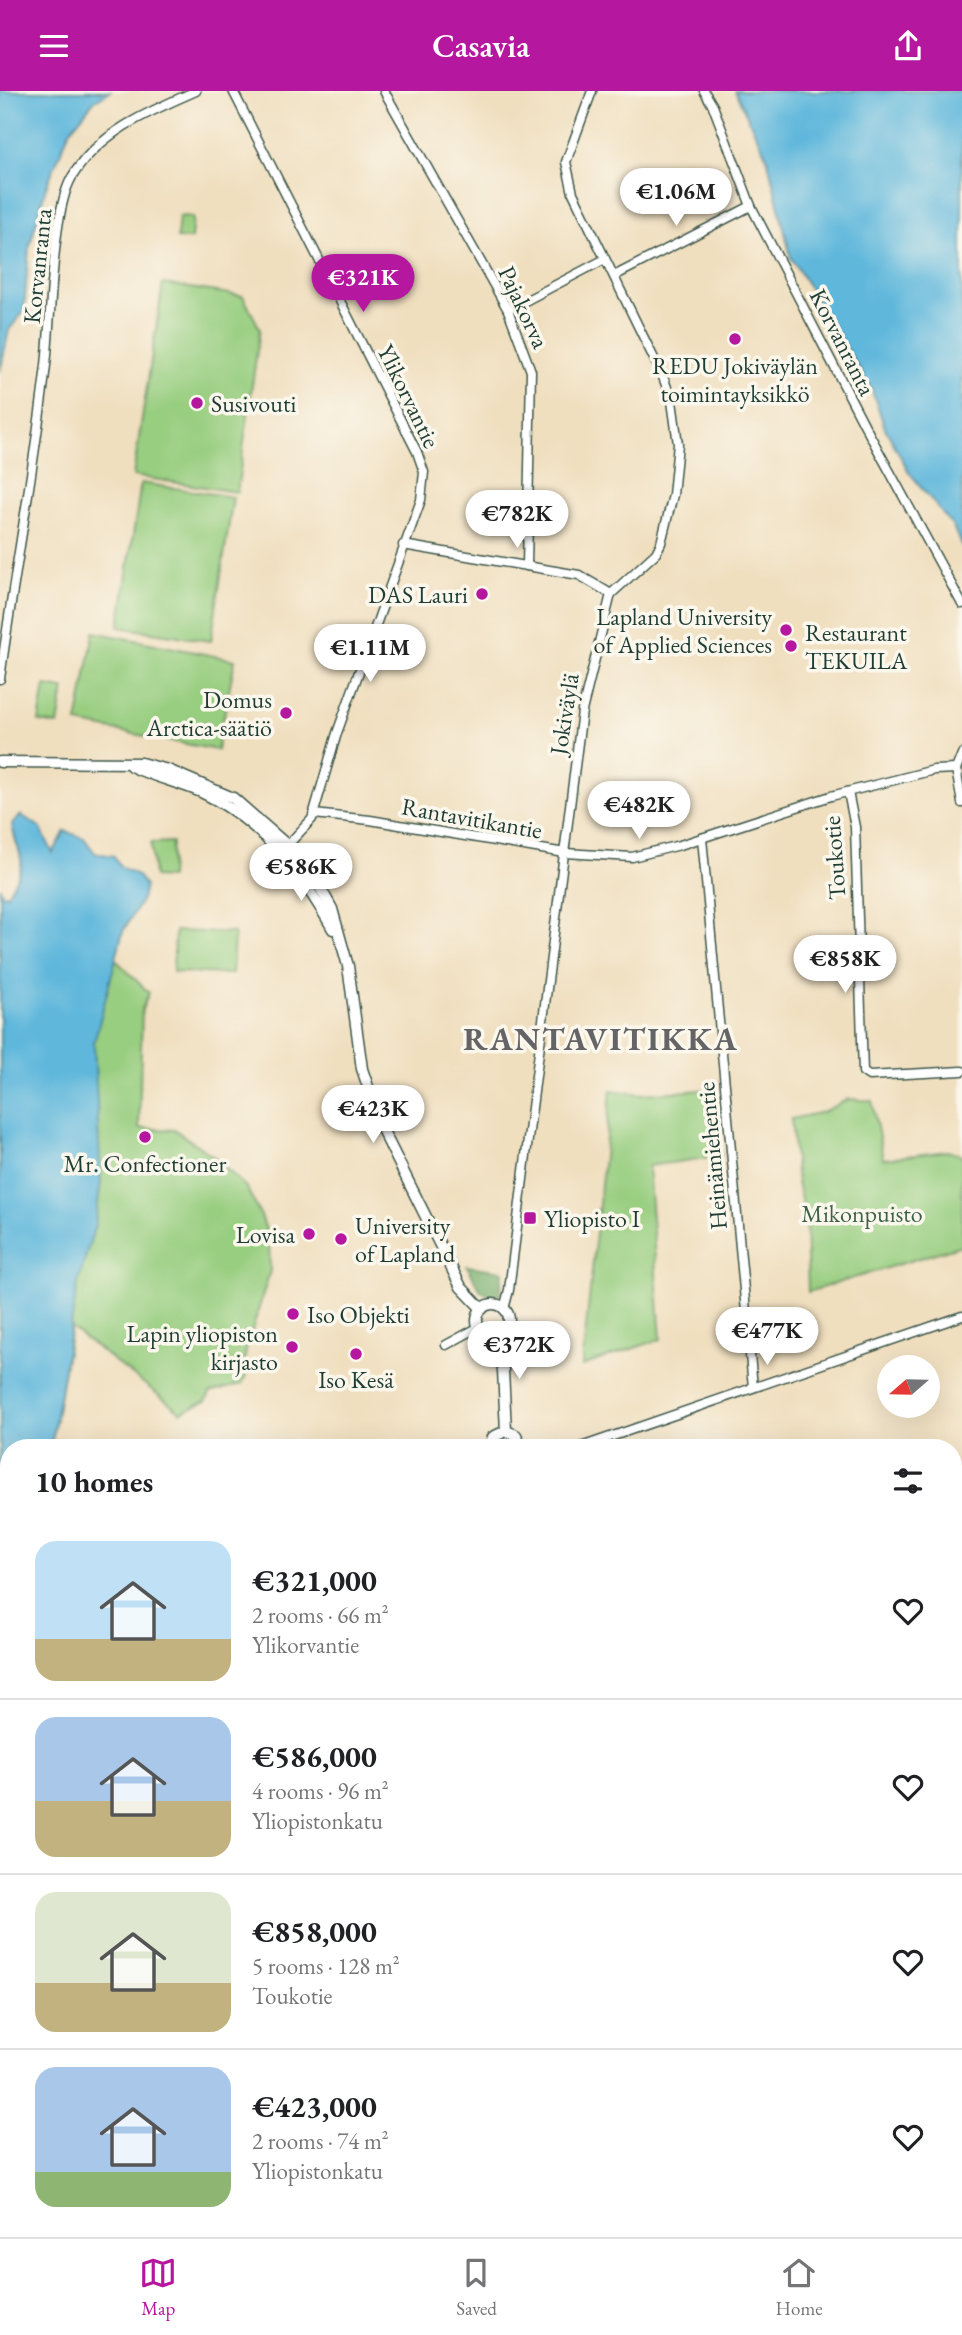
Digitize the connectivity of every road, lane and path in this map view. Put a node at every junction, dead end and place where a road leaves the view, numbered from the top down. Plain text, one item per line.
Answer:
1 (196, 91) edge
2 (233, 91) edge
3 (384, 91) edge
4 (592, 91) edge
5 (704, 91) edge
6 (751, 206) junction
7 (605, 258) junction
8 (614, 276) junction
9 (508, 310) junction
10 (403, 545) junction
11 (527, 566) junction
12 (611, 594) junction
13 (962, 604) edge
14 (0, 679) edge
15 (962, 754) edge
16 (0, 762) edge
17 (956, 769) junction
18 (848, 792) junction
19 (962, 803) edge
20 (314, 814) junction
21 (702, 838) junction
22 (284, 849) junction
23 (565, 853) junction
24 (962, 1071) edge
25 (504, 1308) junction
26 (482, 1309) junction
27 (962, 1316) edge
28 (479, 1327) junction
29 (496, 1336) junction
30 (446, 1345) dead end
31 (753, 1387) junction
32 (506, 1431) junction
33 (492, 1439) edge
34 (518, 1439) edge
35 (604, 1439) edge

1 - 14 street, Korvanranta
2 - 10 street, Ylikorvantie
3 - 9 street, Pajakorva
4 - 7 street
5 - 6 street, Korvanranta
6 - 8 street
6 - 13 street, Korvanranta
7 - 8 street
7 - 9 street
8 - 12 street
9 - 11 street, Pajakorva
10 - 11 street
10 - 20 street, Ylikorvantie
11 - 12 street
12 - 23 street, Jokiväylä
15 - 17 street
16 - 22 street
17 - 18 street, Rantavitikantie
17 - 19 street
18 - 21 street, Rantavitikantie
18 - 24 street, Toukotie
20 - 22 street
20 - 23 street, Rantavitikantie
21 - 23 street, Rantavitikantie
21 - 31 street, Heinämiehentie
22 - 26 street
23 - 25 street, Jokiväylä
25 - 26 street
25 - 29 street
26 - 28 street
27 - 31 street
28 - 29 street
28 - 30 street
29 - 32 street
31 - 35 street
32 - 33 street
32 - 34 street

